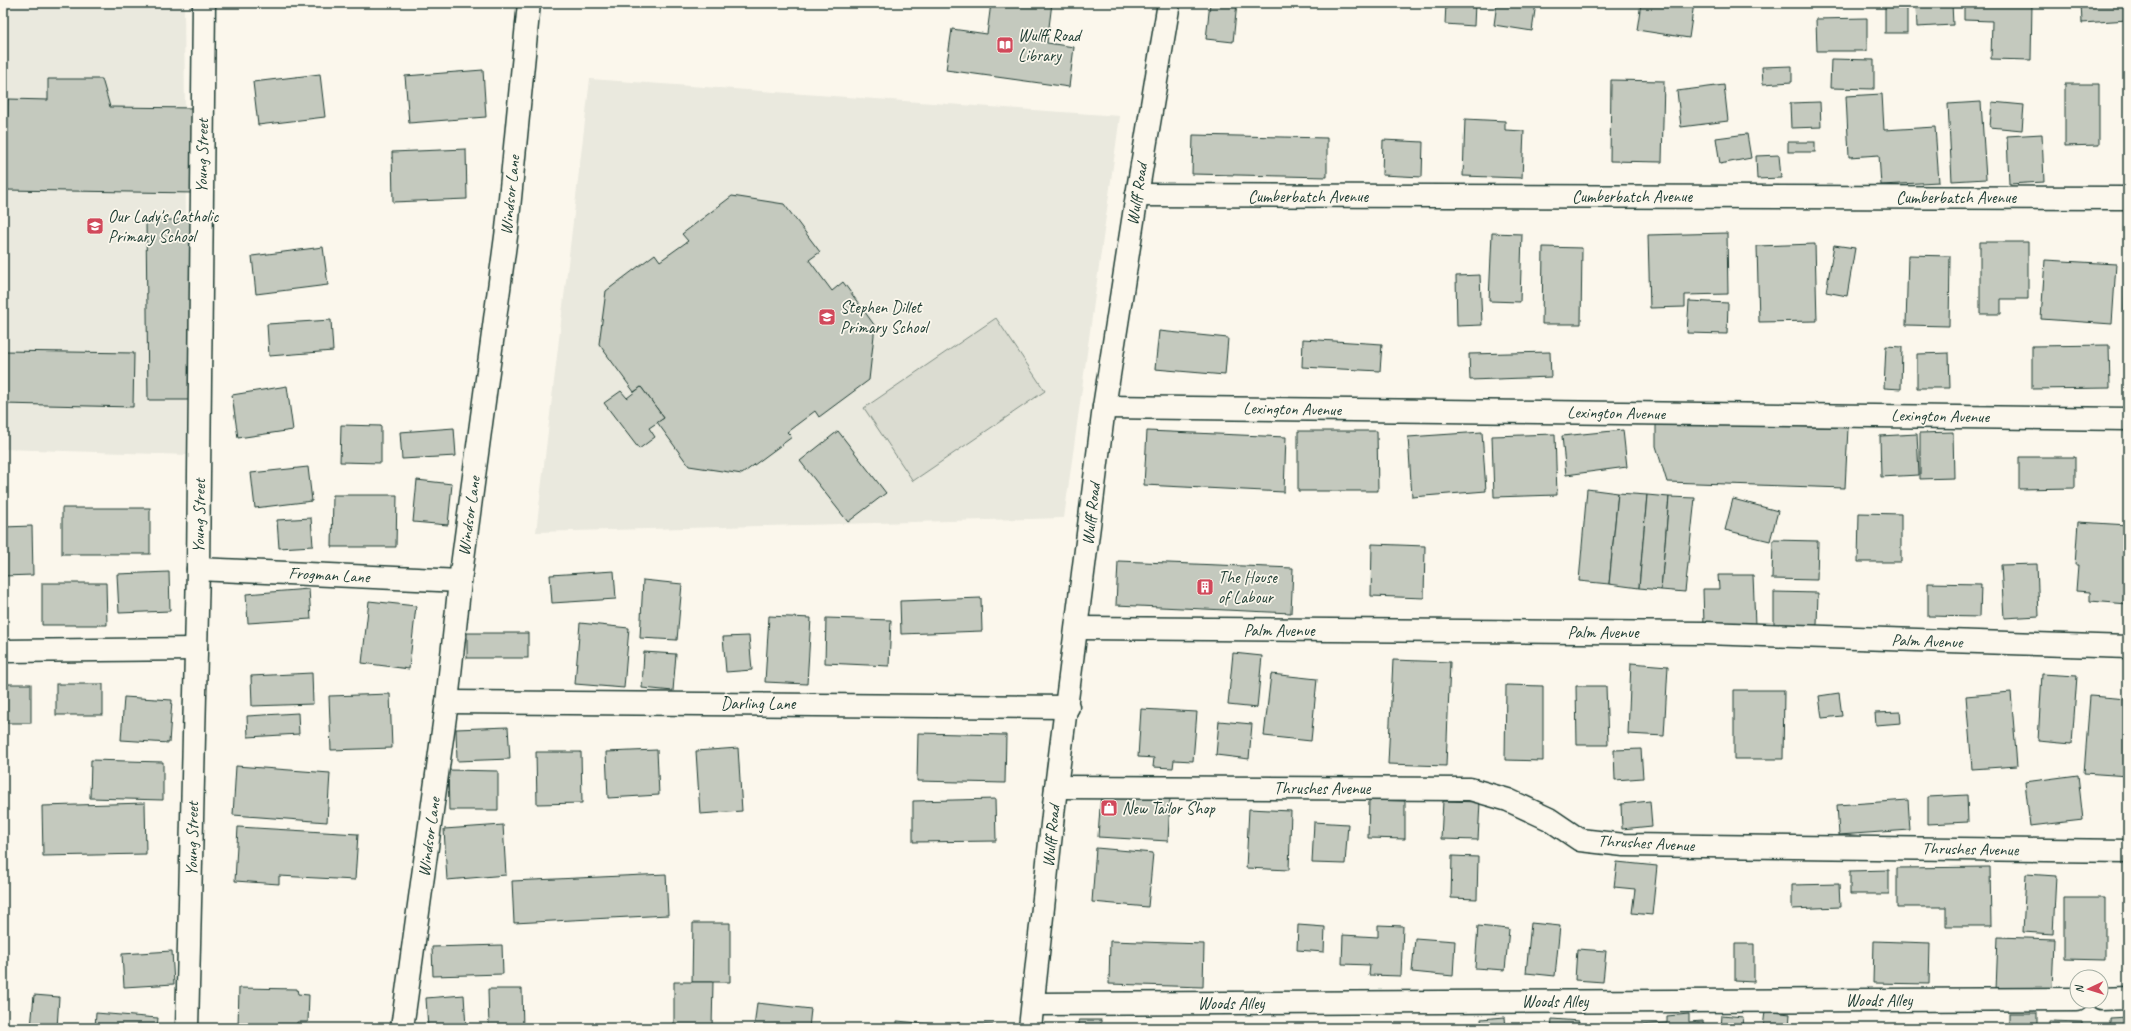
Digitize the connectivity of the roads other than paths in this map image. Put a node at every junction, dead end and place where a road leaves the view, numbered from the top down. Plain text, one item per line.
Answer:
1 (204, 3) edge
2 (529, 3) edge
3 (1169, 3) edge
4 (1137, 196) junction
5 (2128, 198) edge
6 (1104, 407) junction
7 (2128, 419) edge
8 (198, 569) junction
9 (460, 581) junction
10 (1077, 628) junction
11 (2128, 647) edge
12 (196, 649) junction
13 (3, 651) edge
14 (448, 702) junction
15 (1068, 707) junction
16 (1056, 787) junction
17 (2128, 851) edge
18 (2128, 998) edge
19 (2069, 999) edge
20 (2109, 999) edge
21 (1034, 1004) junction
22 (187, 1028) edge
23 (402, 1028) edge
24 (1030, 1028) edge

1 - 8 street, Young Street
2 - 9 street, Windsor Lane
3 - 4 street, Wulff Road
4 - 5 street, Cumberbatch Avenue
4 - 6 street, Wulff Road
6 - 7 street, Lexington Avenue
6 - 10 street, Wulff Road
8 - 9 street, Frogman Lane
8 - 12 street, Young Street
9 - 14 street, Windsor Lane
10 - 11 street, Palm Avenue
10 - 15 street, Wulff Road
12 - 13 street
12 - 22 street, Young Street
14 - 15 street, Darling Lane
14 - 23 street, Windsor Lane
15 - 16 street, Wulff Road
16 - 17 street, Thrushes Avenue
16 - 21 street, Wulff Road
18 - 20 street
19 - 21 street, Woods Alley
21 - 24 street, Wulff Road

